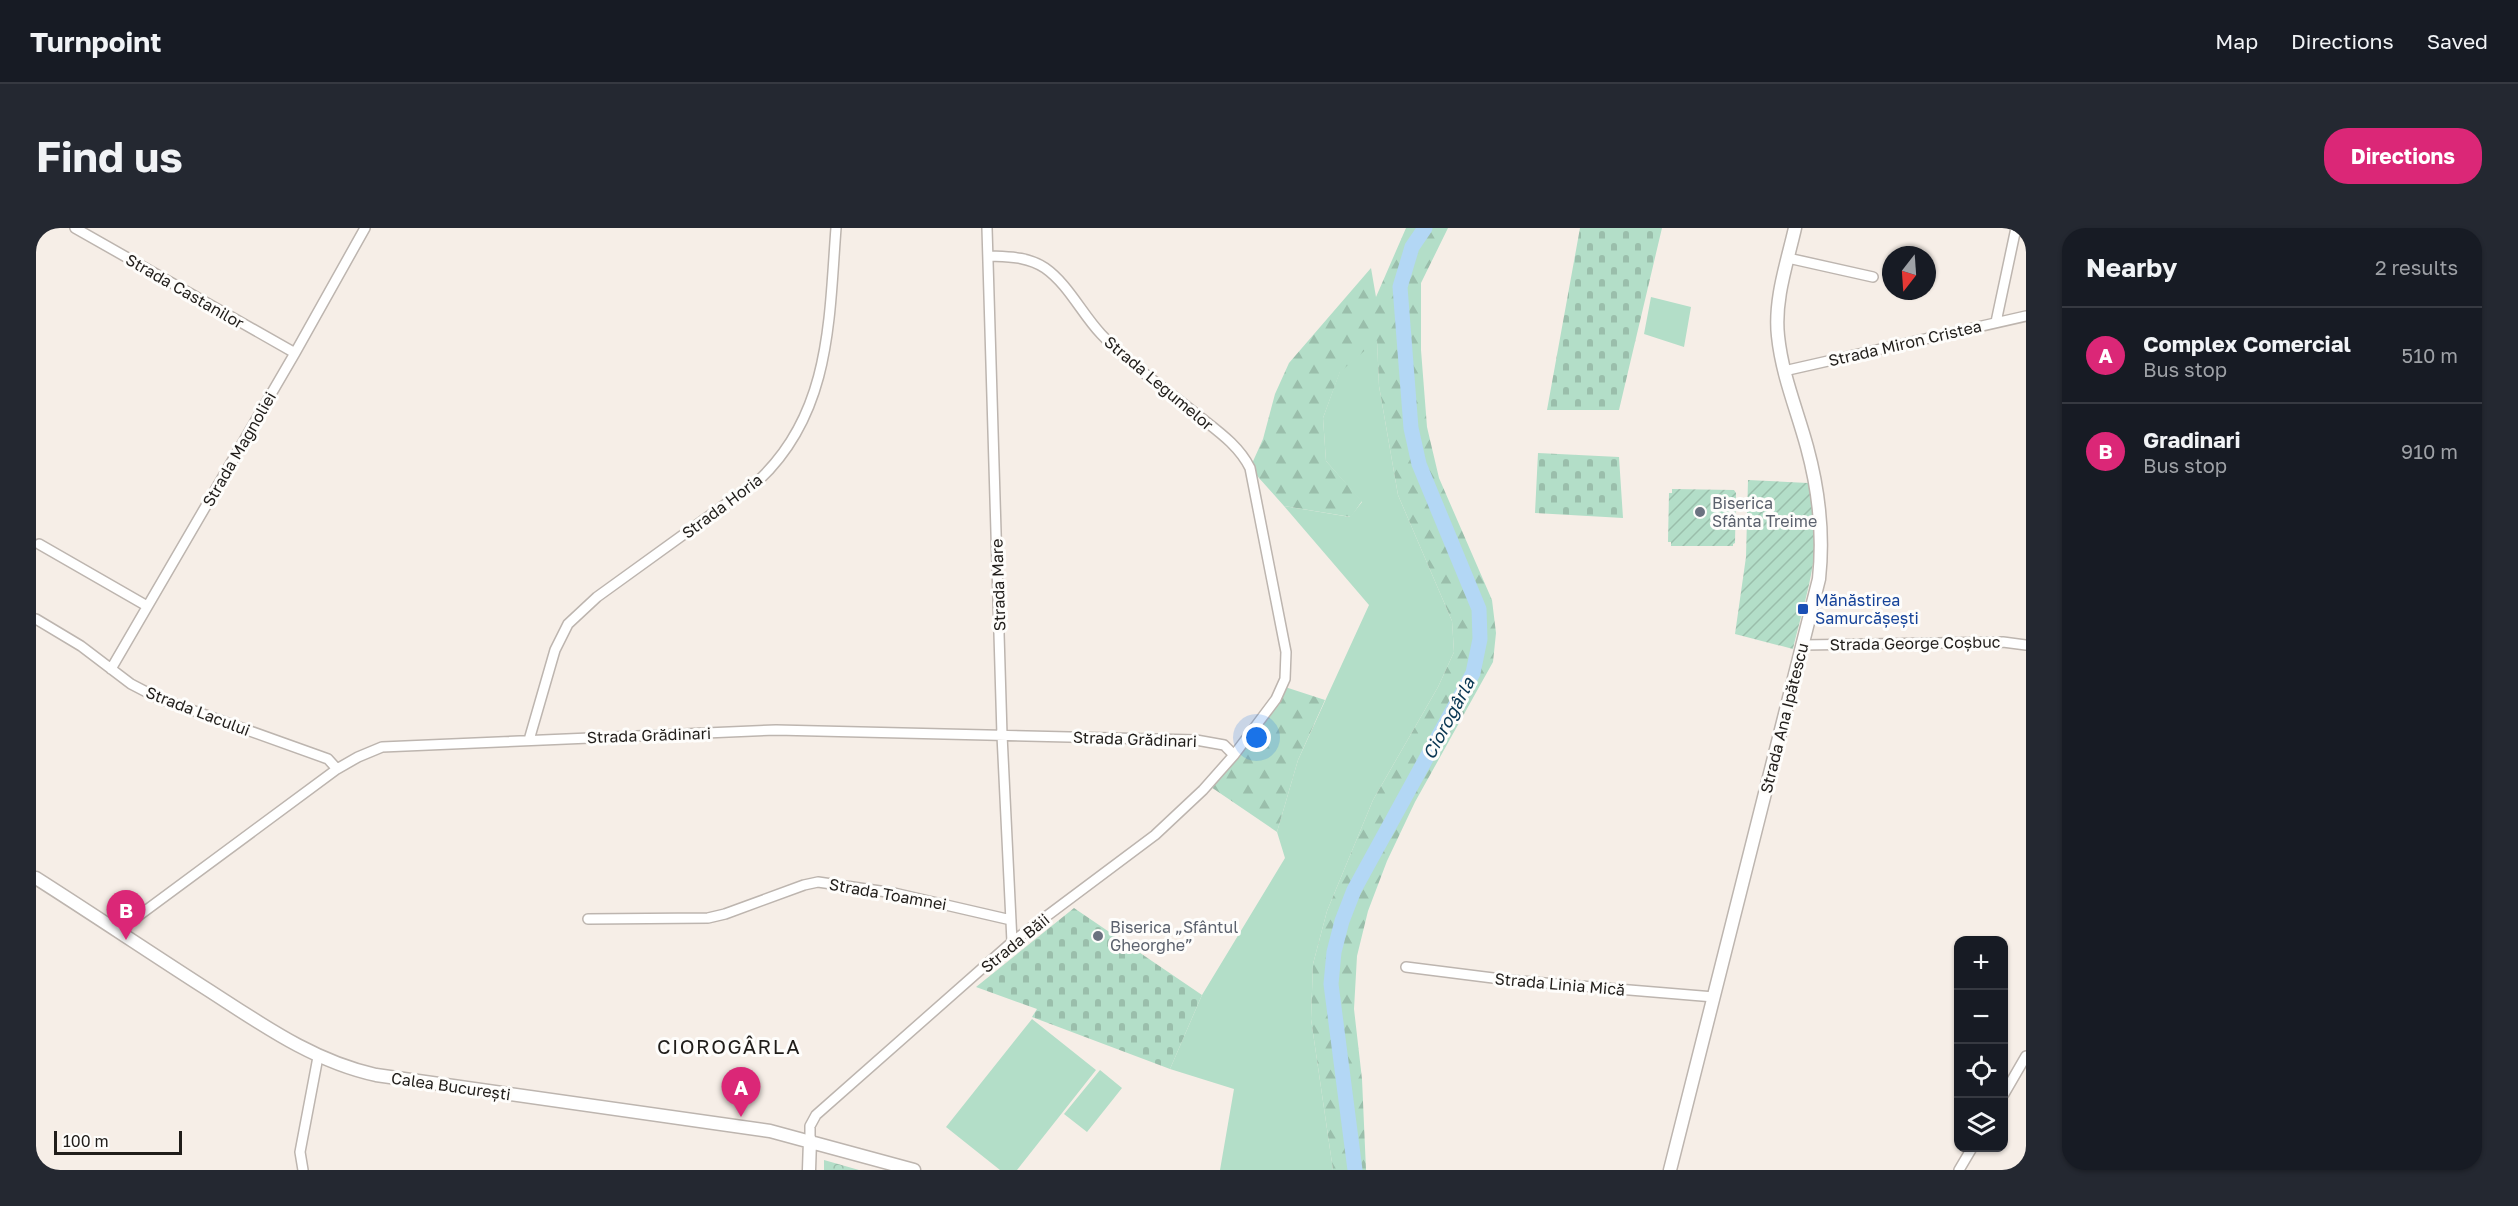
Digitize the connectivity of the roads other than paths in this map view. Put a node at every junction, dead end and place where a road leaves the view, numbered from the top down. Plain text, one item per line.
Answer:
1 (75, 228) edge
2 (365, 228) edge
3 (836, 228) edge
4 (987, 228) edge
5 (1795, 228) edge
6 (2016, 228) edge
7 (988, 256) junction
8 (1788, 258) junction
9 (1873, 277) dead end
10 (2026, 316) edge
11 (1996, 322) junction
12 (295, 353) junction
13 (1784, 371) junction
14 (1245, 458) joint
15 (39, 544) dead end
16 (147, 606) junction
17 (36, 619) edge
18 (1803, 645) junction
19 (2026, 645) edge
20 (111, 669) junction
21 (1002, 735) junction
22 (529, 740) junction
23 (1234, 755) junction
24 (337, 769) junction
25 (36, 878) edge
26 (588, 919) dead end
27 (1011, 920) junction
28 (118, 931) junction
29 (1012, 942) junction
30 (1406, 967) dead end
31 (1714, 997) junction
32 (2026, 1056) edge
33 (318, 1057) junction
34 (2008, 1087) edge
35 (810, 1140) junction
36 (1970, 1152) edge
37 (303, 1170) edge
38 (809, 1170) edge
39 (914, 1170) edge
40 (1670, 1170) edge
41 (1959, 1170) edge

1 - 12 street, Strada Castanilor
2 - 12 street, Strada Magnoliei
3 - 22 street, Strada Horia
4 - 7 street, Strada Mare
5 - 8 main road, Strada Ana Ipătescu
6 - 11 street
7 - 14 street, Strada Legumelor
7 - 21 street, Strada Mare
8 - 9 street
8 - 13 main road, Strada Ana Ipătescu
10 - 11 street, Strada Miron Cristea
11 - 13 street, Strada Miron Cristea
12 - 16 street, Strada Magnoliei
13 - 18 main road, Strada Ana Ipătescu
14 - 23 street, Strada Băii
15 - 16 street
16 - 20 street, Strada Magnoliei
17 - 20 street, Strada Lacului
18 - 19 street, Strada George Coșbuc
18 - 31 main road, Strada Ana Ipătescu
20 - 24 street, Strada Lacului
21 - 22 street, Strada Grădinari
21 - 23 street, Strada Grădinari
21 - 27 street, Strada Mare
22 - 24 street, Strada Grădinari
23 - 29 street, Strada Băii
24 - 28 street, Strada Grădinari
25 - 28 main road, Calea București
26 - 27 street, Strada Toamnei
27 - 29 street, Strada Mare
28 - 33 main road, Calea București
29 - 35 street, Strada Băii
30 - 31 street, Strada Linia Mică
31 - 40 main road, Strada Ana Ipătescu
32 - 34 street
33 - 35 main road, Calea București
33 - 37 street
35 - 38 main road
35 - 39 main road, Calea București
36 - 41 street

